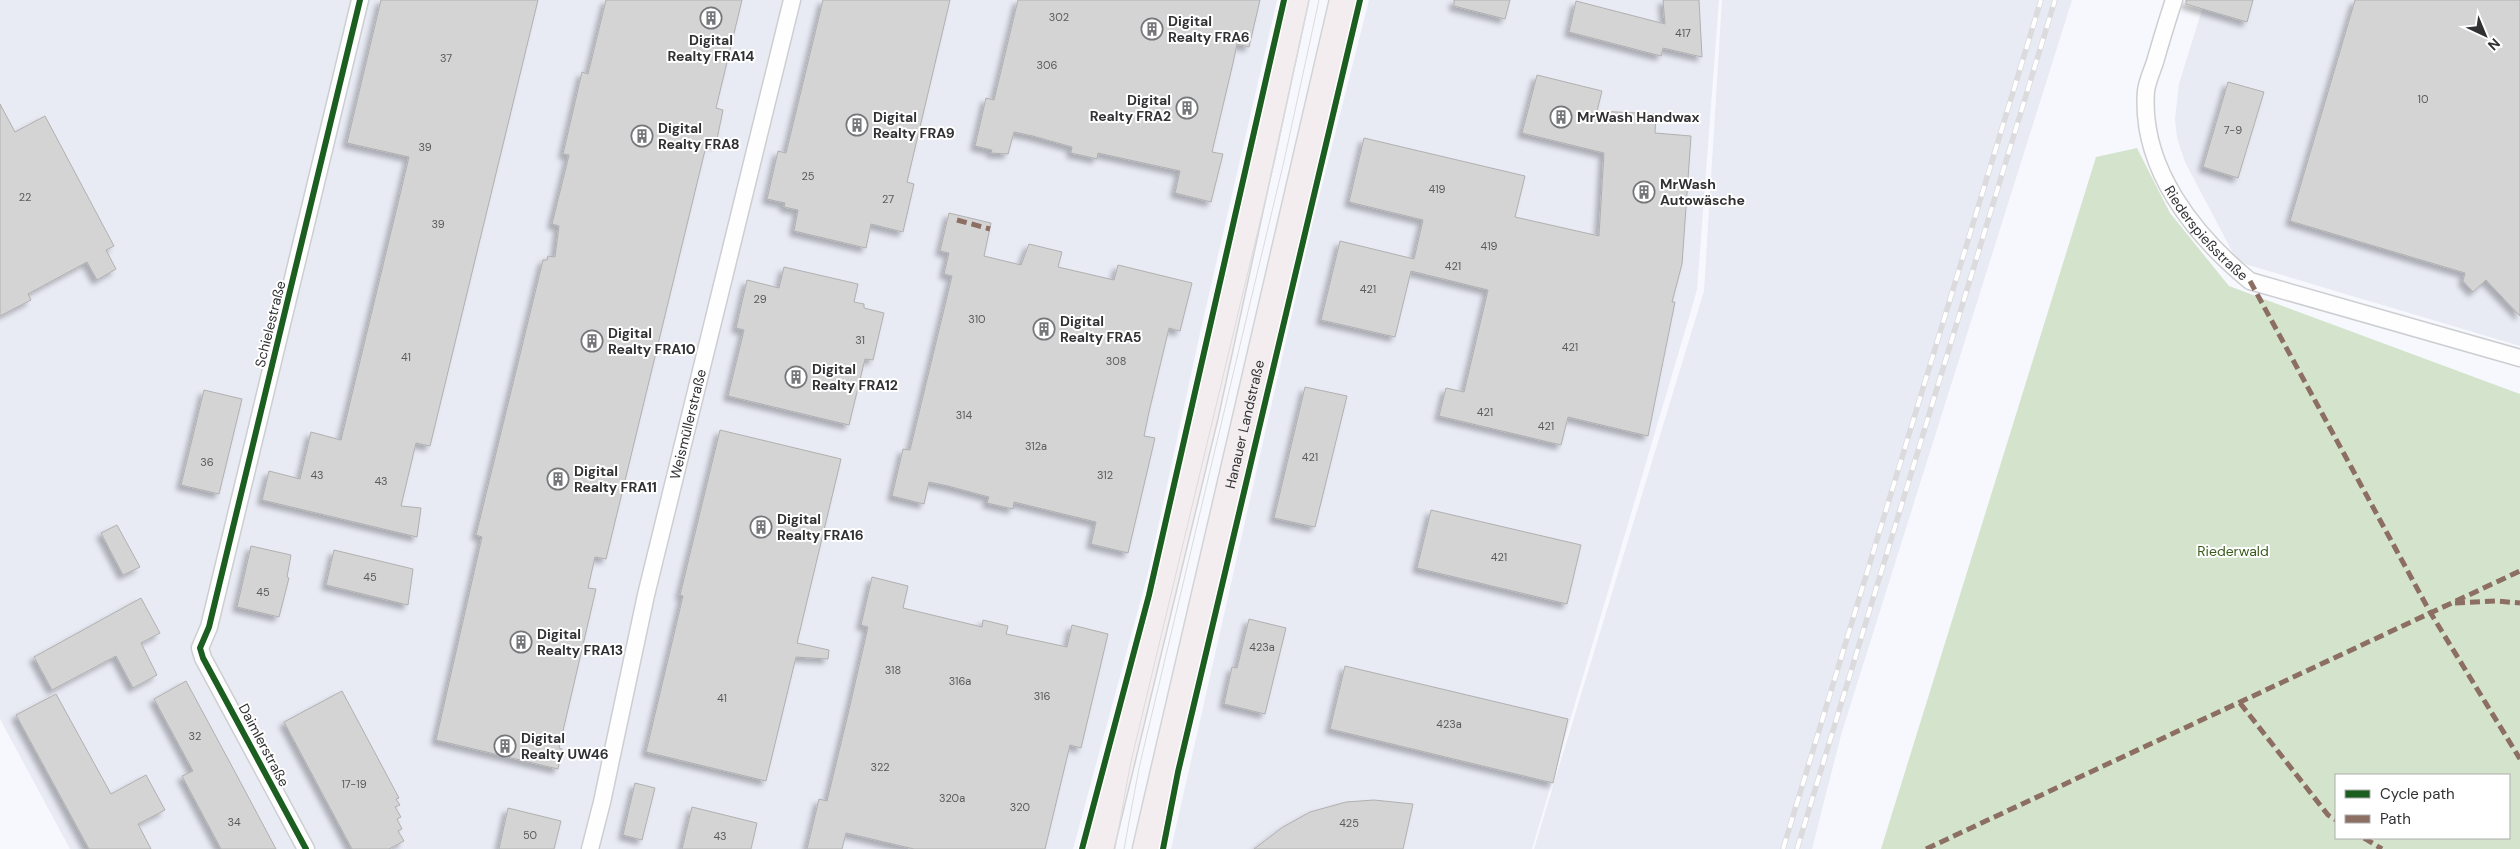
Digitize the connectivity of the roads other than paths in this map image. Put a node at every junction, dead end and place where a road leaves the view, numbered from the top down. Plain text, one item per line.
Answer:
1 (360, 0) edge
2 (792, 0) edge
3 (1295, 0) edge
4 (1344, 0) edge
5 (2174, 0) edge
6 (2520, 358) edge
7 (200, 653) joint
8 (306, 849) edge
9 (590, 849) edge
10 (1100, 849) edge
11 (1146, 849) edge

1 - 7 street, Schielestraße
2 - 9 street, Weismüllerstraße
3 - 10 main road
4 - 11 main road, Hanauer Landstraße
5 - 6 street, Riederspießstraße
7 - 8 street, Daimlerstraße

